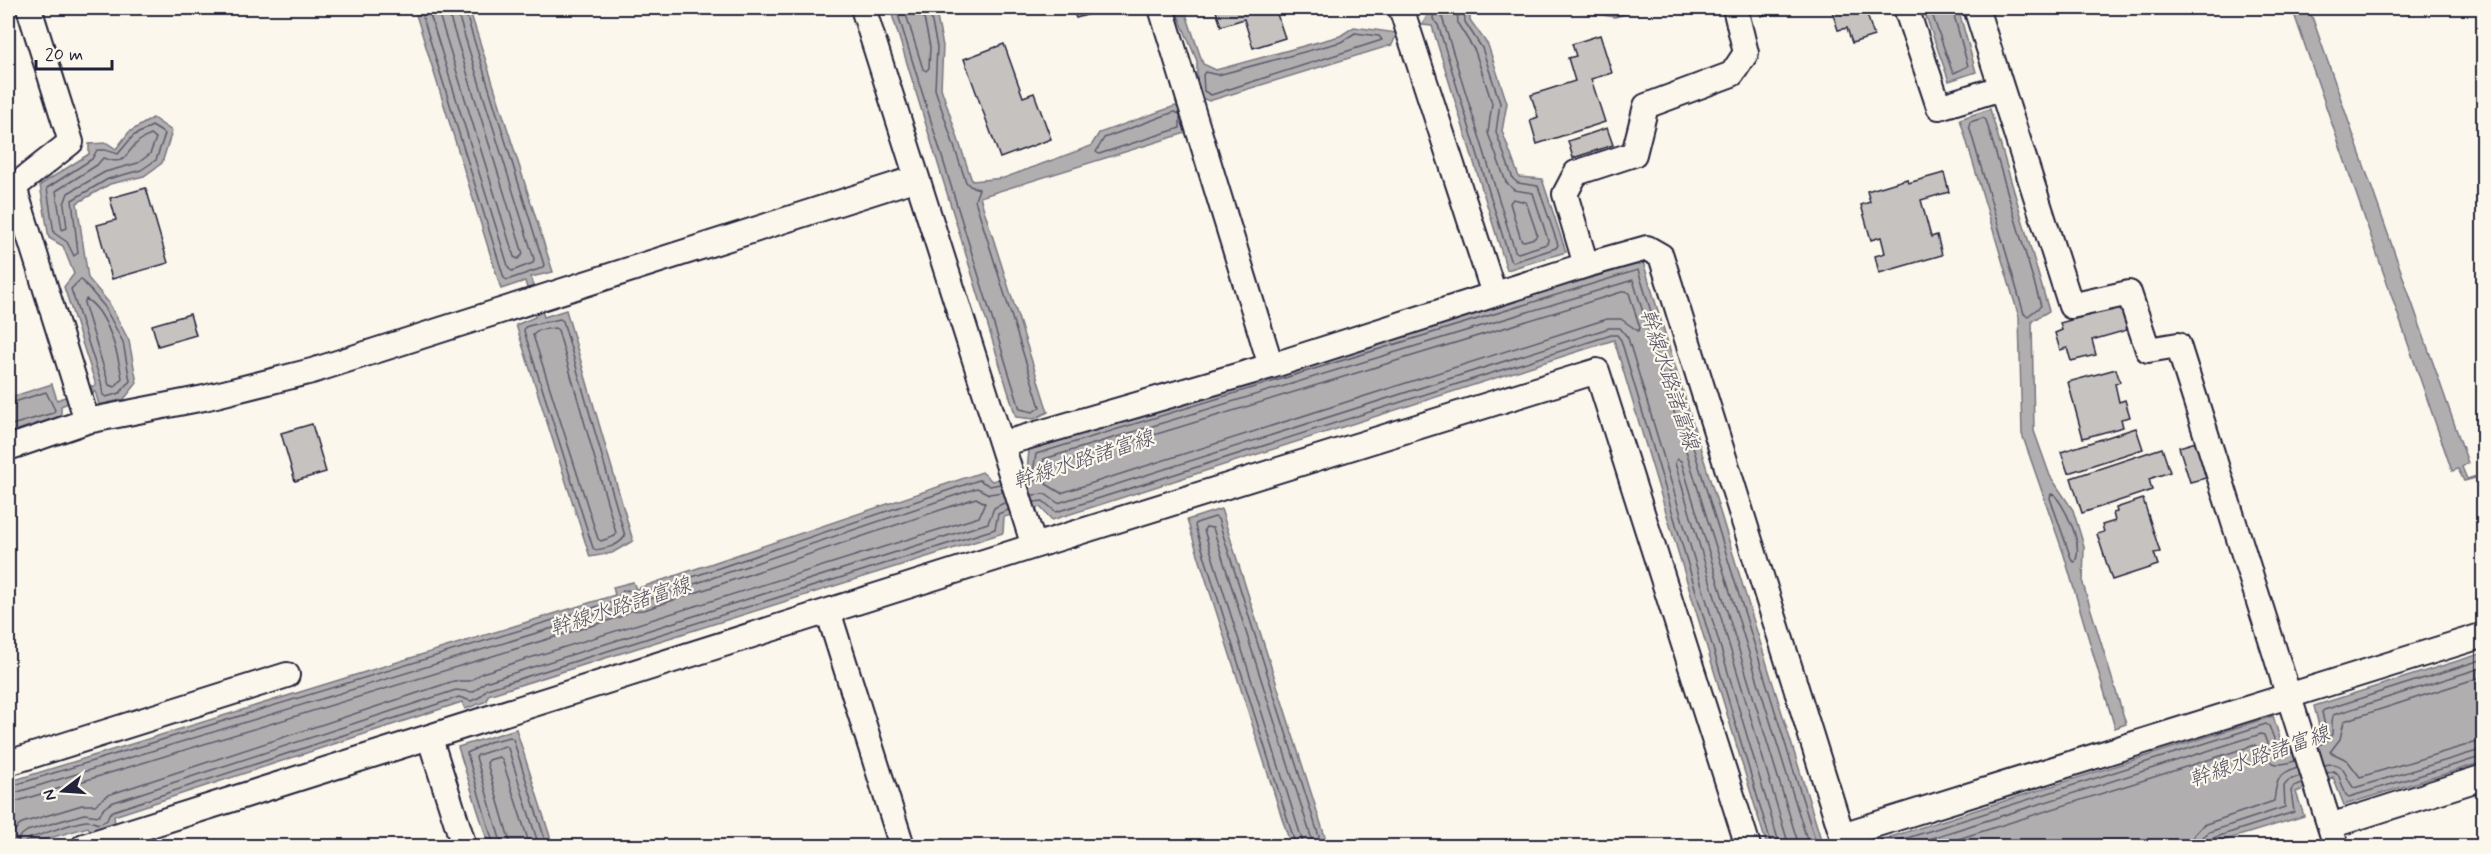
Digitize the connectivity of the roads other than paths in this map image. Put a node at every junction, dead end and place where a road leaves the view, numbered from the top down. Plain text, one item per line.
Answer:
1 (29, 8) edge
2 (863, 8) edge
3 (1161, 8) edge
4 (1401, 8) edge
5 (1735, 8) edge
6 (1906, 8) edge
7 (1976, 8) edge
8 (2001, 88) junction
9 (917, 177) junction
10 (1586, 265) junction
11 (1494, 294) junction
12 (1272, 366) junction
13 (81, 404) junction
14 (1002, 444) junction
15 (8, 448) edge
16 (1034, 546) junction
17 (828, 611) junction
18 (2484, 635) edge
19 (287, 675) dead end
20 (2288, 696) junction
21 (430, 739) junction
22 (8, 763) edge
23 (2484, 777) edge
24 (2333, 836) edge
25 (84, 846) edge
26 (464, 846) edge
27 (902, 846) edge
28 (1748, 846) edge

1 - 13 street
2 - 9 street
3 - 12 street
4 - 11 street
5 - 10 street
6 - 8 street
7 - 8 street
8 - 20 street
9 - 13 street
9 - 14 street
10 - 11 street
10 - 20 street
11 - 12 street
12 - 14 street
13 - 15 street
14 - 16 street
16 - 17 street
16 - 28 street
17 - 21 street
17 - 27 street
18 - 20 street
19 - 22 street
20 - 24 street
21 - 25 street
21 - 26 street
23 - 24 street

